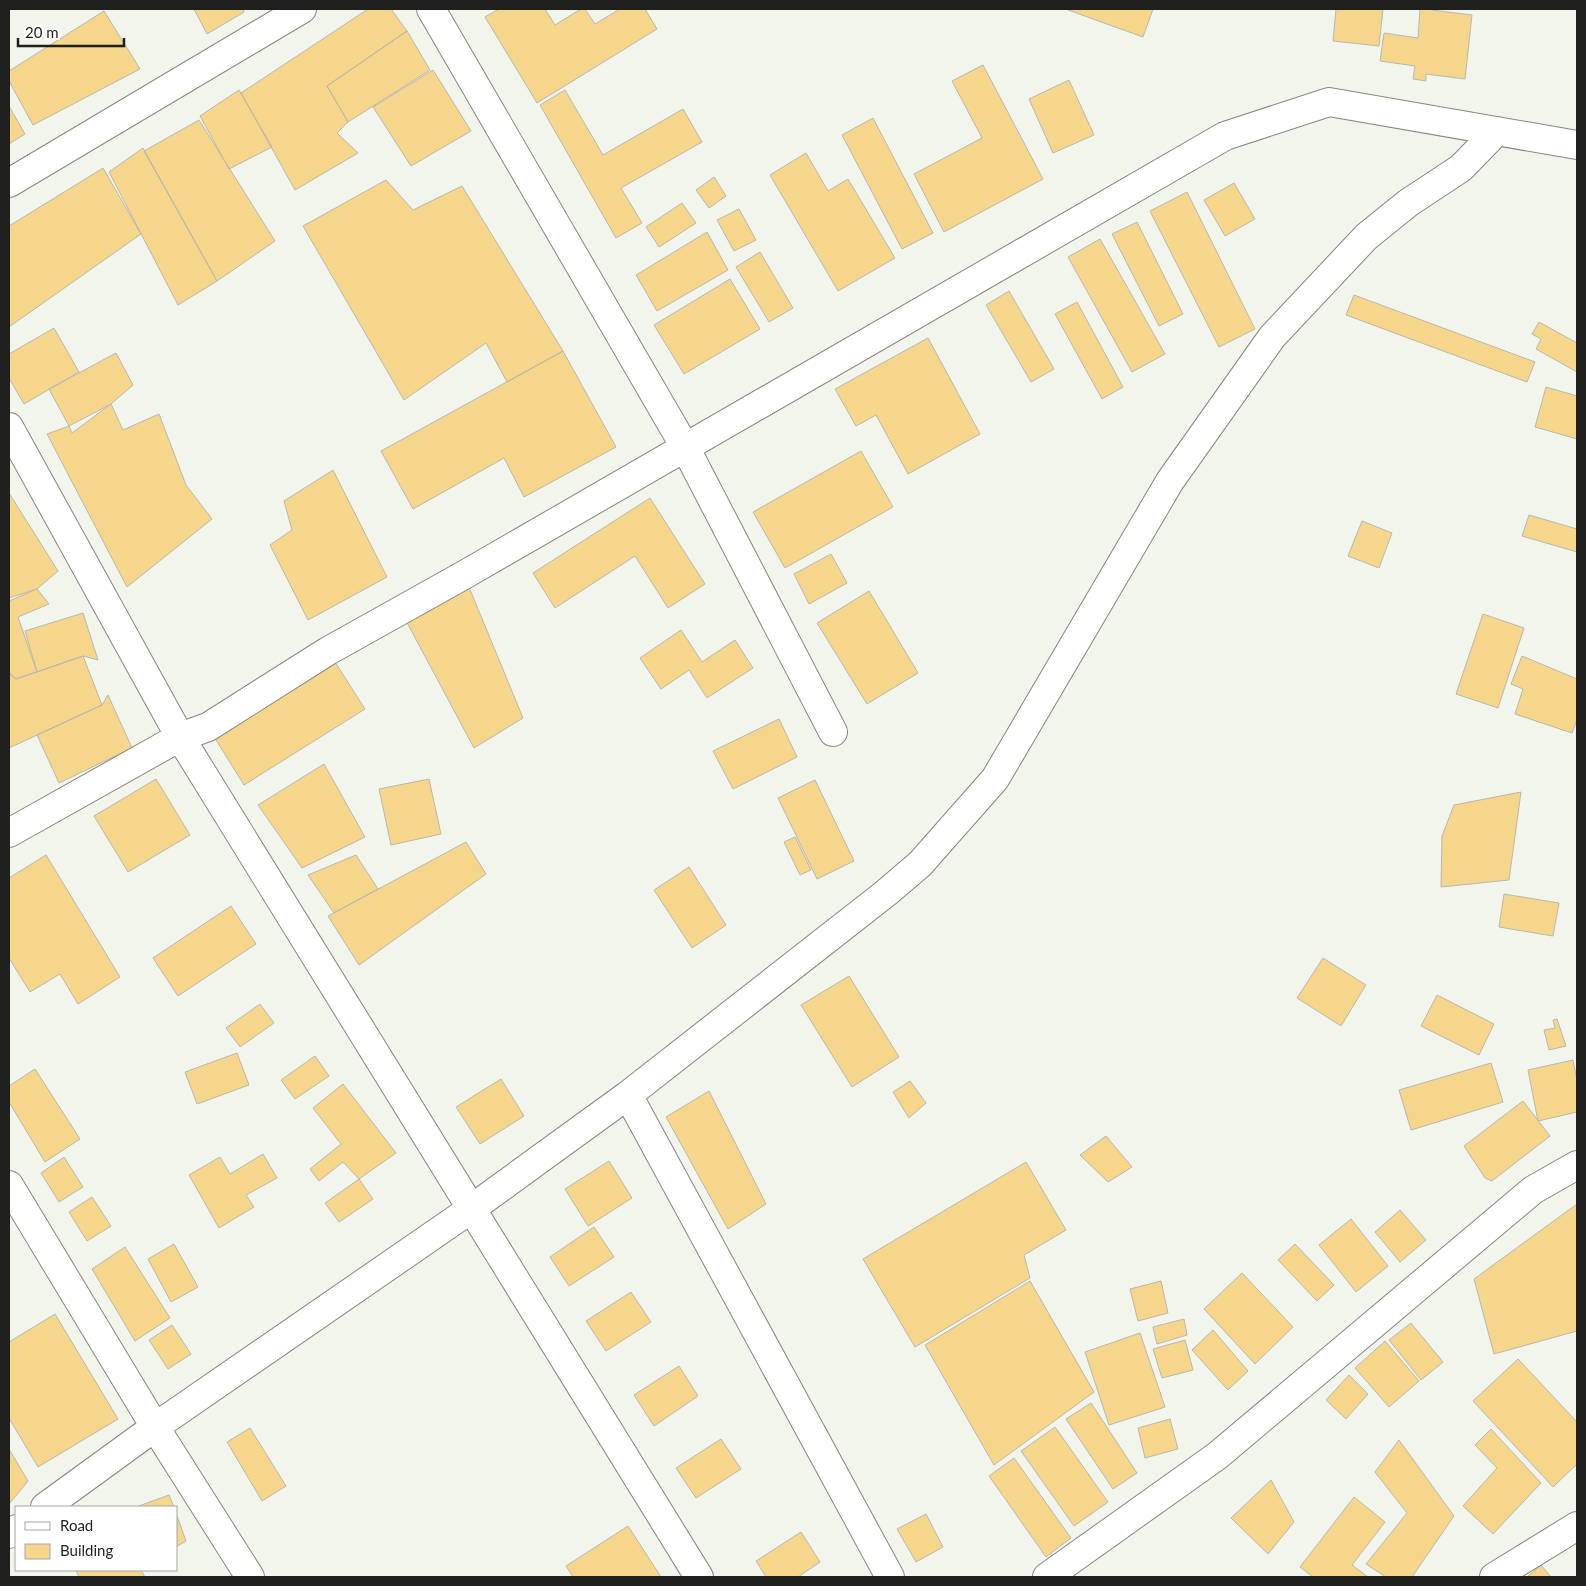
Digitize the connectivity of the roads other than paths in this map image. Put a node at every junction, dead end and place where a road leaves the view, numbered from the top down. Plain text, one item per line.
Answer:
1 (302, 9) edge
2 (431, 9) edge
3 (1496, 131) junction
4 (1577, 145) edge
5 (9, 183) edge
6 (9, 427) edge
7 (685, 447) junction
8 (833, 732) dead end
9 (180, 736) junction
10 (9, 833) edge
11 (628, 1095) junction
12 (1577, 1165) edge
13 (9, 1185) edge
14 (471, 1210) junction
15 (155, 1427) junction
16 (47, 1506) edge
17 (1577, 1526) edge
18 (250, 1577) edge
19 (699, 1577) edge
20 (890, 1577) edge
21 (1047, 1577) edge
22 (1494, 1577) edge

1 - 5 street
2 - 7 street
3 - 4 street
3 - 7 street
3 - 11 street
6 - 9 street
7 - 8 street
7 - 9 street
9 - 10 street
9 - 14 street
11 - 14 street
11 - 20 street
12 - 21 street
13 - 15 street
14 - 15 street
14 - 19 street
15 - 16 street
15 - 18 street
17 - 22 street

